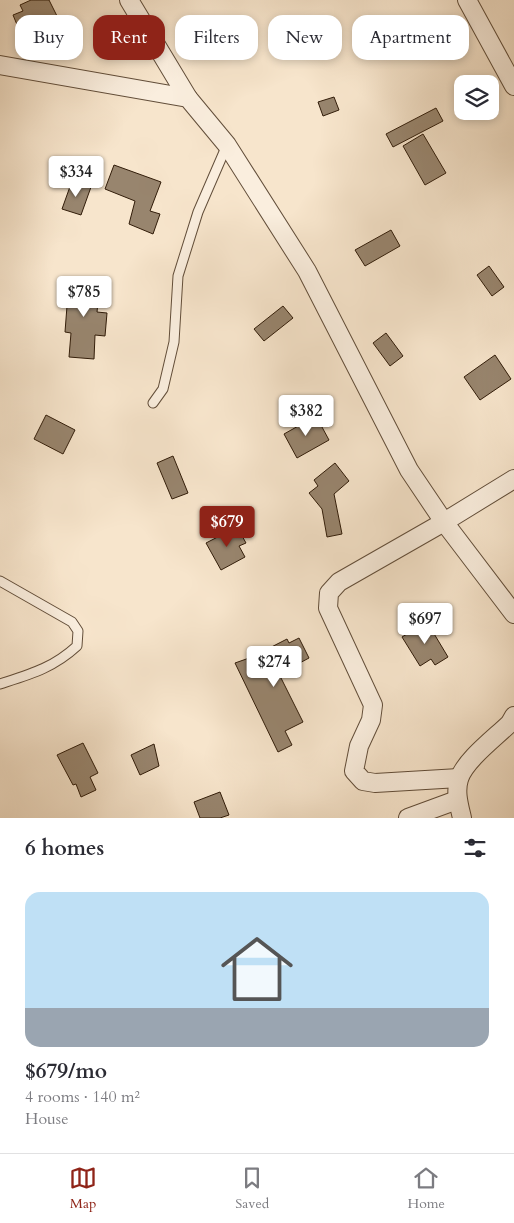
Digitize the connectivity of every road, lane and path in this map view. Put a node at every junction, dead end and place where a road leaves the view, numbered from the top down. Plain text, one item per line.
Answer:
1 (130, 0) edge
2 (467, 0) edge
3 (0, 65) edge
4 (514, 86) edge
5 (188, 98) junction
6 (227, 145) junction
7 (153, 403) dead end
8 (514, 479) edge
9 (444, 522) junction
10 (0, 581) edge
11 (514, 614) edge
12 (0, 684) edge
13 (514, 716) edge
14 (459, 778) junction
15 (457, 800) junction
16 (408, 818) edge
17 (462, 818) edge

1 - 5 street
2 - 4 street
3 - 5 street
5 - 6 street
6 - 7 lane
6 - 9 street
8 - 9 street
9 - 11 street
9 - 14 street
10 - 12 lane
13 - 14 street
14 - 15 street
15 - 16 street
15 - 17 street

